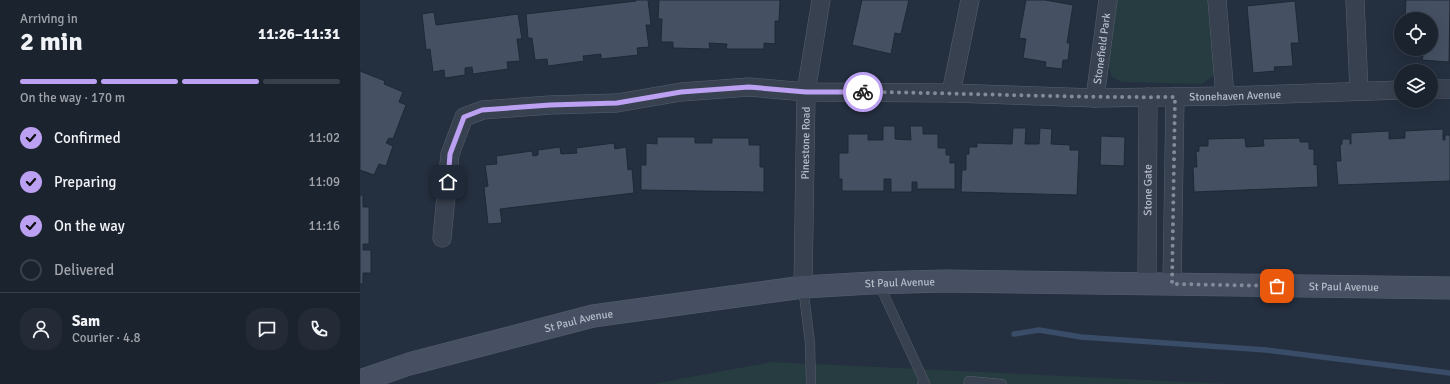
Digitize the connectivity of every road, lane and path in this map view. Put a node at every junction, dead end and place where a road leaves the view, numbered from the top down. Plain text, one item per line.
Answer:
1 (821, 0) edge
2 (970, 0) edge
3 (1108, 0) edge
4 (1217, 0) edge
5 (1355, 0) edge
6 (1438, 89) edge
7 (1450, 89) edge
8 (1394, 90) edge
9 (1359, 91) junction
10 (806, 92) junction
11 (951, 93) junction
12 (1225, 96) junction
13 (1148, 97) junction
14 (1175, 97) junction
15 (1095, 98) junction
16 (442, 238) dead end
17 (879, 283) junction
18 (1147, 284) junction
19 (1172, 284) junction
20 (803, 288) junction
21 (1450, 288) edge
22 (360, 381) edge
23 (811, 384) edge
24 (925, 384) edge
25 (968, 384) edge
26 (1002, 384) edge

1 - 10 street, Pinestone Road
2 - 11 street
3 - 15 street, Stonefield Park
4 - 12 street
5 - 9 street
6 - 7 street
8 - 9 street, Stonehaven Avenue
9 - 12 street, Stonehaven Avenue
10 - 11 street, Stonehaven Avenue
10 - 16 street, Stonehaven Avenue
10 - 20 street, Pinestone Road
11 - 15 street, Stonehaven Avenue
12 - 14 street, Stonehaven Avenue
13 - 14 street, Stonehaven Avenue
13 - 15 street, Stonehaven Avenue
13 - 18 street, Stone Gate
14 - 19 street
17 - 18 main road, St Paul Avenue
17 - 20 main road, St Paul Avenue
17 - 24 lane
18 - 19 main road, St Paul Avenue
19 - 21 main road, St Paul Avenue
20 - 22 main road, St Paul Avenue
20 - 23 lane
25 - 26 lane

